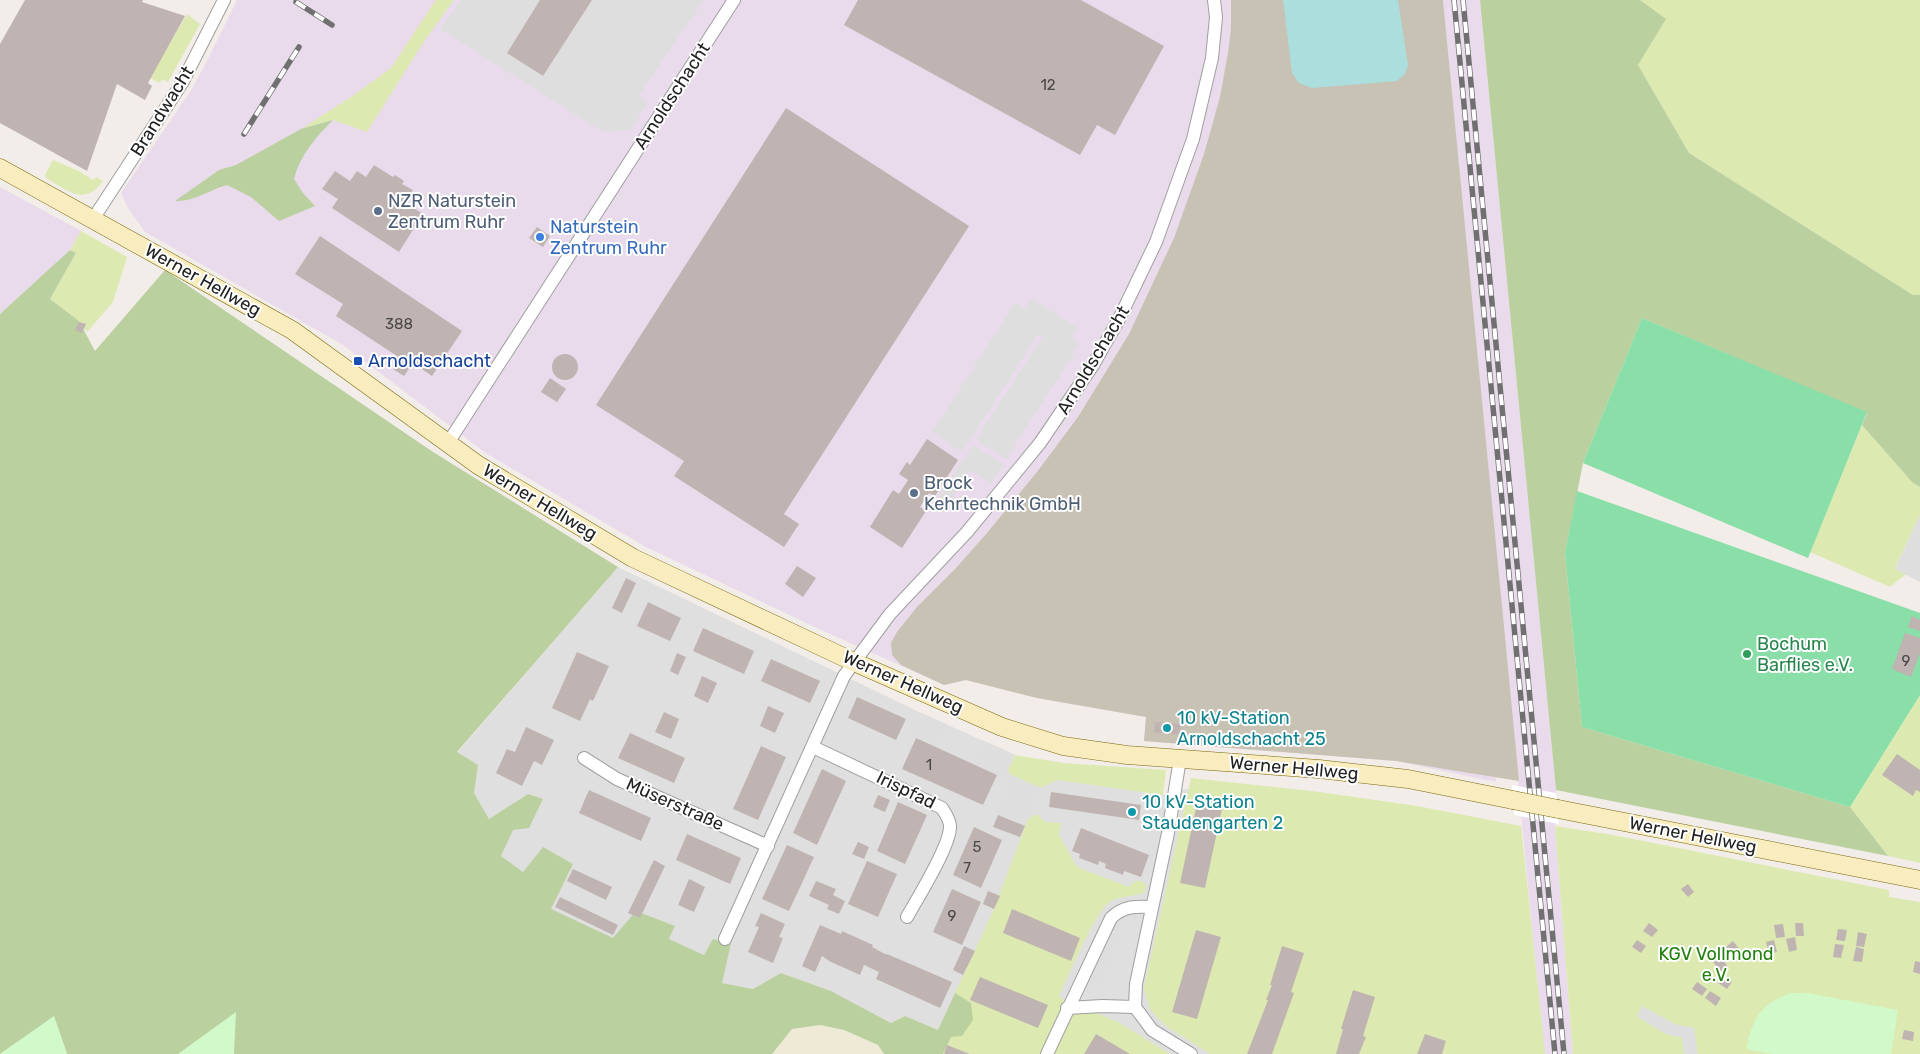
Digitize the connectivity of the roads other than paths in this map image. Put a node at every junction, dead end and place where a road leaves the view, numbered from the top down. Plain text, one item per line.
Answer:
1 (224, 0) edge
2 (734, 0) edge
3 (1214, 0) edge
4 (0, 168) edge
5 (93, 219) junction
6 (448, 443) junction
7 (854, 662) junction
8 (813, 747) junction
9 (584, 758) dead end
10 (1180, 759) junction
11 (768, 846) junction
12 (1920, 880) edge
13 (1152, 907) junction
14 (907, 918) dead end
15 (726, 939) dead end
16 (1135, 1007) junction
17 (1067, 1008) junction
18 (1046, 1054) edge
19 (1192, 1054) edge

1 - 5 street, Brandwacht
2 - 6 street, Arnoldschacht
3 - 7 street, Arnoldschacht
4 - 5 main road, Werner Hellweg
5 - 6 main road, Werner Hellweg
6 - 7 main road, Werner Hellweg
7 - 8 street
7 - 10 main road, Werner Hellweg
8 - 11 street
8 - 14 street, Irispfad
9 - 11 street, Müserstraße
10 - 12 main road, Werner Hellweg, bridge
10 - 13 street
11 - 15 street
13 - 16 street
13 - 17 street
16 - 17 street
16 - 19 street
17 - 18 street

